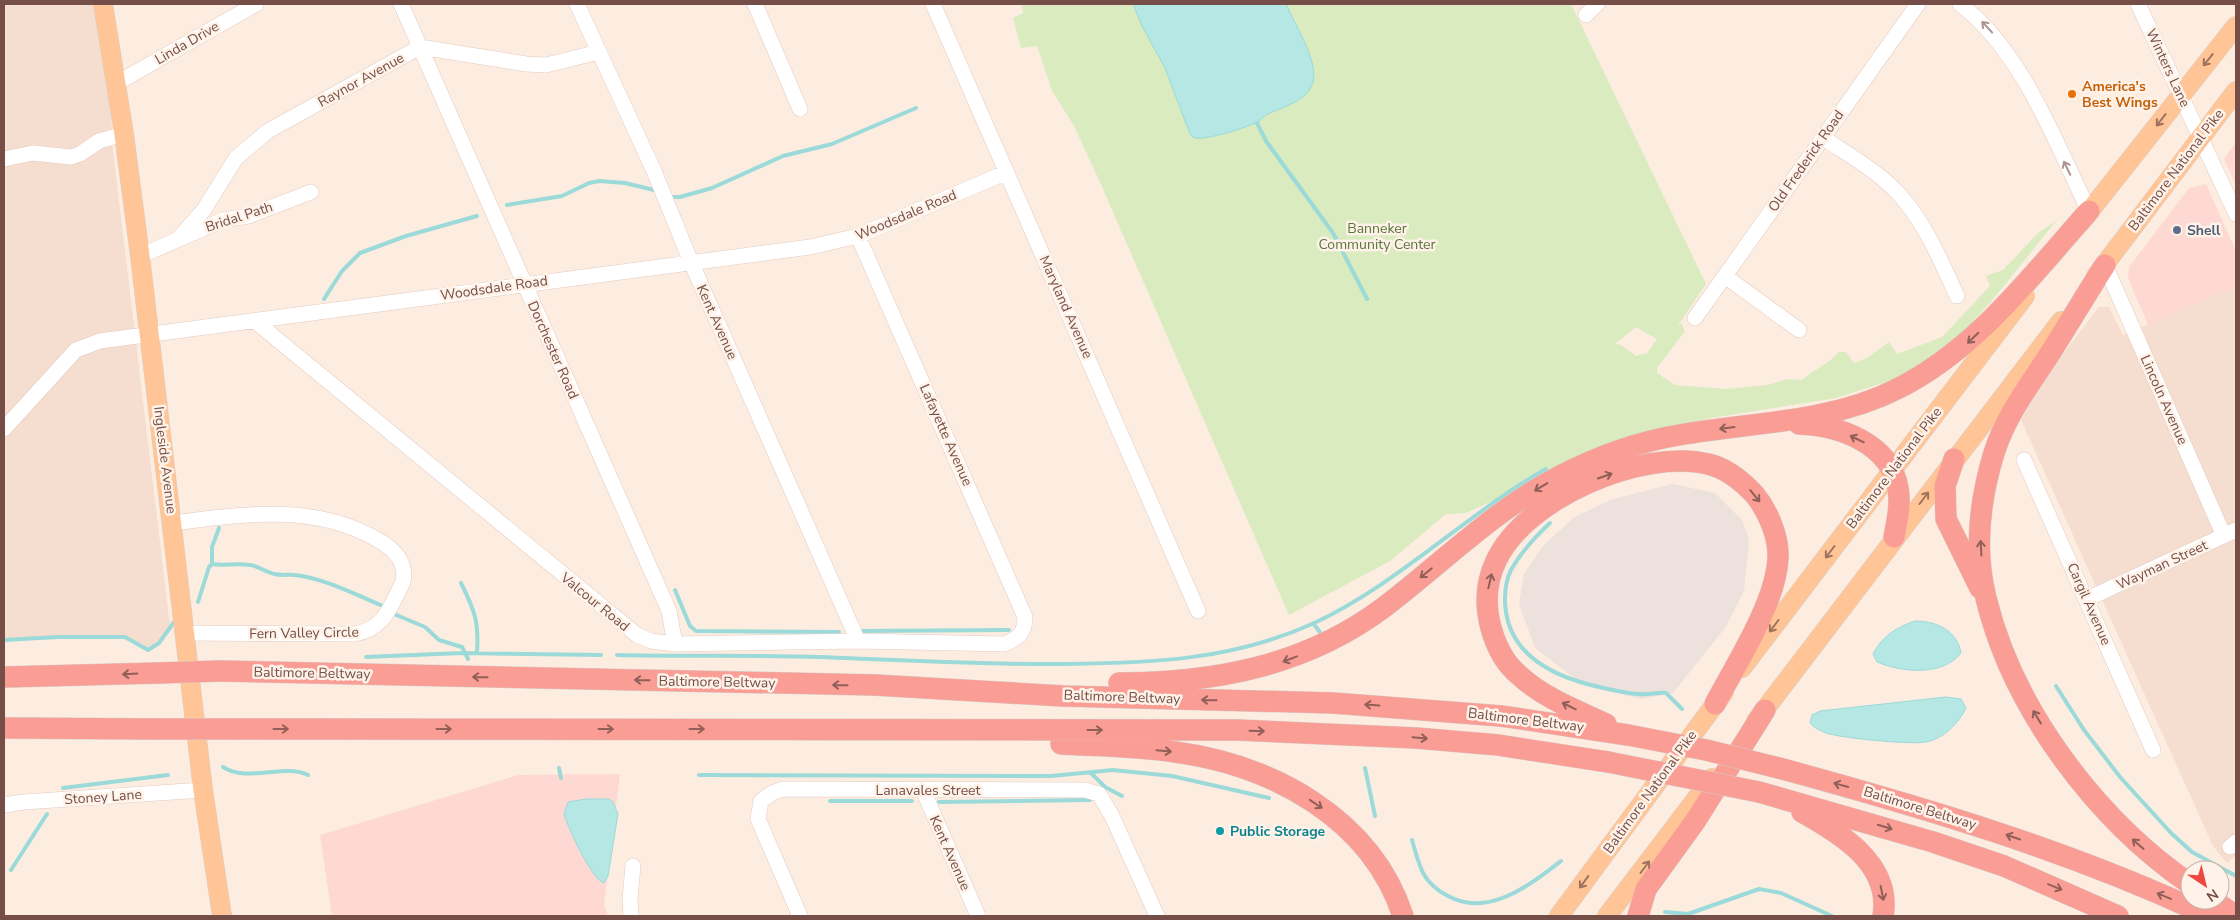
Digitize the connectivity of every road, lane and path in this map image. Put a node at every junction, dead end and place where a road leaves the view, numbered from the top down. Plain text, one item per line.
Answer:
1 (104, 4) edge
2 (256, 4) edge
3 (400, 4) edge
4 (577, 4) edge
5 (755, 4) edge
6 (933, 4) edge
7 (1598, 4) edge
8 (1918, 4) edge
9 (1960, 4) edge
10 (2138, 4) edge
11 (1586, 15) dead end
12 (2236, 26) edge
13 (420, 47) junction
14 (599, 52) junction
15 (117, 83) junction
16 (2236, 91) edge
17 (2181, 94) junction
18 (800, 109) dead end
19 (124, 134) junction
20 (1822, 138) junction
21 (2200, 138) junction
22 (4, 159) edge
23 (1007, 172) junction
24 (311, 192) dead end
25 (2089, 212) junction
26 (2236, 214) edge
27 (858, 236) junction
28 (177, 240) junction
29 (140, 256) junction
30 (691, 262) junction
31 (2105, 264) junction
32 (1726, 276) junction
33 (524, 284) junction
34 (1957, 296) dead end
35 (1695, 318) dead end
36 (256, 322) junction
37 (1800, 330) dead end
38 (150, 336) junction
39 (1776, 424) junction
40 (4, 428) edge
41 (1954, 459) junction
42 (2024, 460) dead end
43 (1891, 472) junction
44 (173, 523) junction
45 (2230, 533) edge
46 (1894, 537) junction
47 (1985, 597) junction
48 (2087, 599) junction
49 (1198, 611) dead end
50 (185, 633) junction
51 (1020, 635) joint
52 (858, 640) junction
53 (675, 644) junction
54 (4, 670) edge
55 (100, 676) junction
56 (4, 677) edge
57 (875, 686) junction
58 (1715, 704) junction
59 (1765, 710) junction
60 (4, 728) edge
61 (110, 729) junction
62 (836, 729) junction
63 (1628, 735) junction
64 (4, 738) edge
65 (2153, 750) dead end
66 (203, 790) junction
67 (922, 790) junction
68 (1765, 794) junction
69 (4, 805) edge
70 (633, 866) dead end
71 (2180, 876) edge
72 (222, 916) edge
73 (631, 916) edge
74 (800, 916) edge
75 (978, 916) edge
76 (1157, 916) edge
77 (1403, 916) edge
78 (1559, 916) edge
79 (1606, 916) edge
80 (1638, 916) edge
81 (1883, 916) edge
82 (2118, 916) edge
83 (2209, 916) edge

1 - 15 main road, Ingleside Avenue
2 - 15 street, Linda Drive
3 - 13 street, Dorchester Road
4 - 14 street, Kent Avenue
5 - 18 street
6 - 23 street, Maryland Avenue
7 - 11 street
8 - 20 street, Old Frederick Road
25 -> 9 street
10 - 17 street, Winters Lane
12 -> 17 main road, Baltimore National Pike
13 - 14 street, Raynor Avenue
13 - 28 street, Raynor Avenue
13 - 33 street, Dorchester Road
14 - 30 street, Kent Avenue
15 - 19 main road, Ingleside Avenue
16 - 21 main road, Baltimore National Pike
17 - 21 street, Winters Lane
17 -> 25 main road, Baltimore National Pike
19 - 22 street
19 - 29 main road, Ingleside Avenue
20 - 32 street, Old Frederick Road
20 - 34 street
21 - 26 street, Winters Lane
21 - 31 main road, Baltimore National Pike
23 - 27 street, Woodsdale Road
23 - 49 street, Maryland Avenue
24 - 28 street, Bridal Path
25 -> 39 highway
25 - 43 main road, Baltimore National Pike
27 - 30 street, Woodsdale Road
27 - 51 street, Lafayette Avenue
28 - 29 street, Bridal Path
29 - 38 main road, Ingleside Avenue
30 - 33 street, Woodsdale Road
30 - 52 street, Kent Avenue
31 - 41 main road, Baltimore National Pike
31 - 45 street, Lincoln Avenue
47 -> 31 highway
32 - 35 street, Old Frederick Road
32 - 37 street
33 - 36 street, Woodsdale Road
33 - 53 street, Dorchester Road
36 - 38 street, Woodsdale Road
36 - 53 street, Valcour Road
38 - 40 street, Woodsdale Road
38 - 44 main road, Ingleside Avenue
43 -> 39 highway
39 -> 57 highway
46 -> 41 main road, Baltimore National Pike
41 - 47 highway
42 - 48 street, Cargil Avenue
43 - 46 highway
43 -> 58 main road, Baltimore National Pike
44 - 50 main road, Ingleside Avenue
44 - 50 street, Fern Valley Circle
45 - 48 street, Wayman Street
46 - 59 main road, Baltimore National Pike
71 -> 47 highway
48 - 65 street, Cargil Avenue
50 - 66 main road, Ingleside Avenue
51 - 52 street, Valcour Road
52 - 53 street, Valcour Road
54 - 55 highway
55 - 56 highway, Baltimore Beltway
57 -> 55 highway, Baltimore Beltway, bridge
63 -> 57 highway, Baltimore Beltway
63 -> 58 highway
58 -> 78 main road, Baltimore National Pike
79 -> 59 main road, Baltimore National Pike
59 - 80 highway
60 - 61 highway, Baltimore Beltway
61 -> 62 highway, Baltimore Beltway, bridge
61 - 64 highway
62 -> 68 highway, Baltimore Beltway, bridge
62 -> 77 highway
83 -> 63 highway, Baltimore Beltway, bridge
66 - 69 street, Stoney Lane
66 - 72 main road, Ingleside Avenue
67 - 74 street, Lanavales Street
67 - 75 street, Kent Avenue
67 - 76 street, Lanavales Street
68 -> 81 highway
68 -> 82 highway, Baltimore Beltway
70 - 73 street

